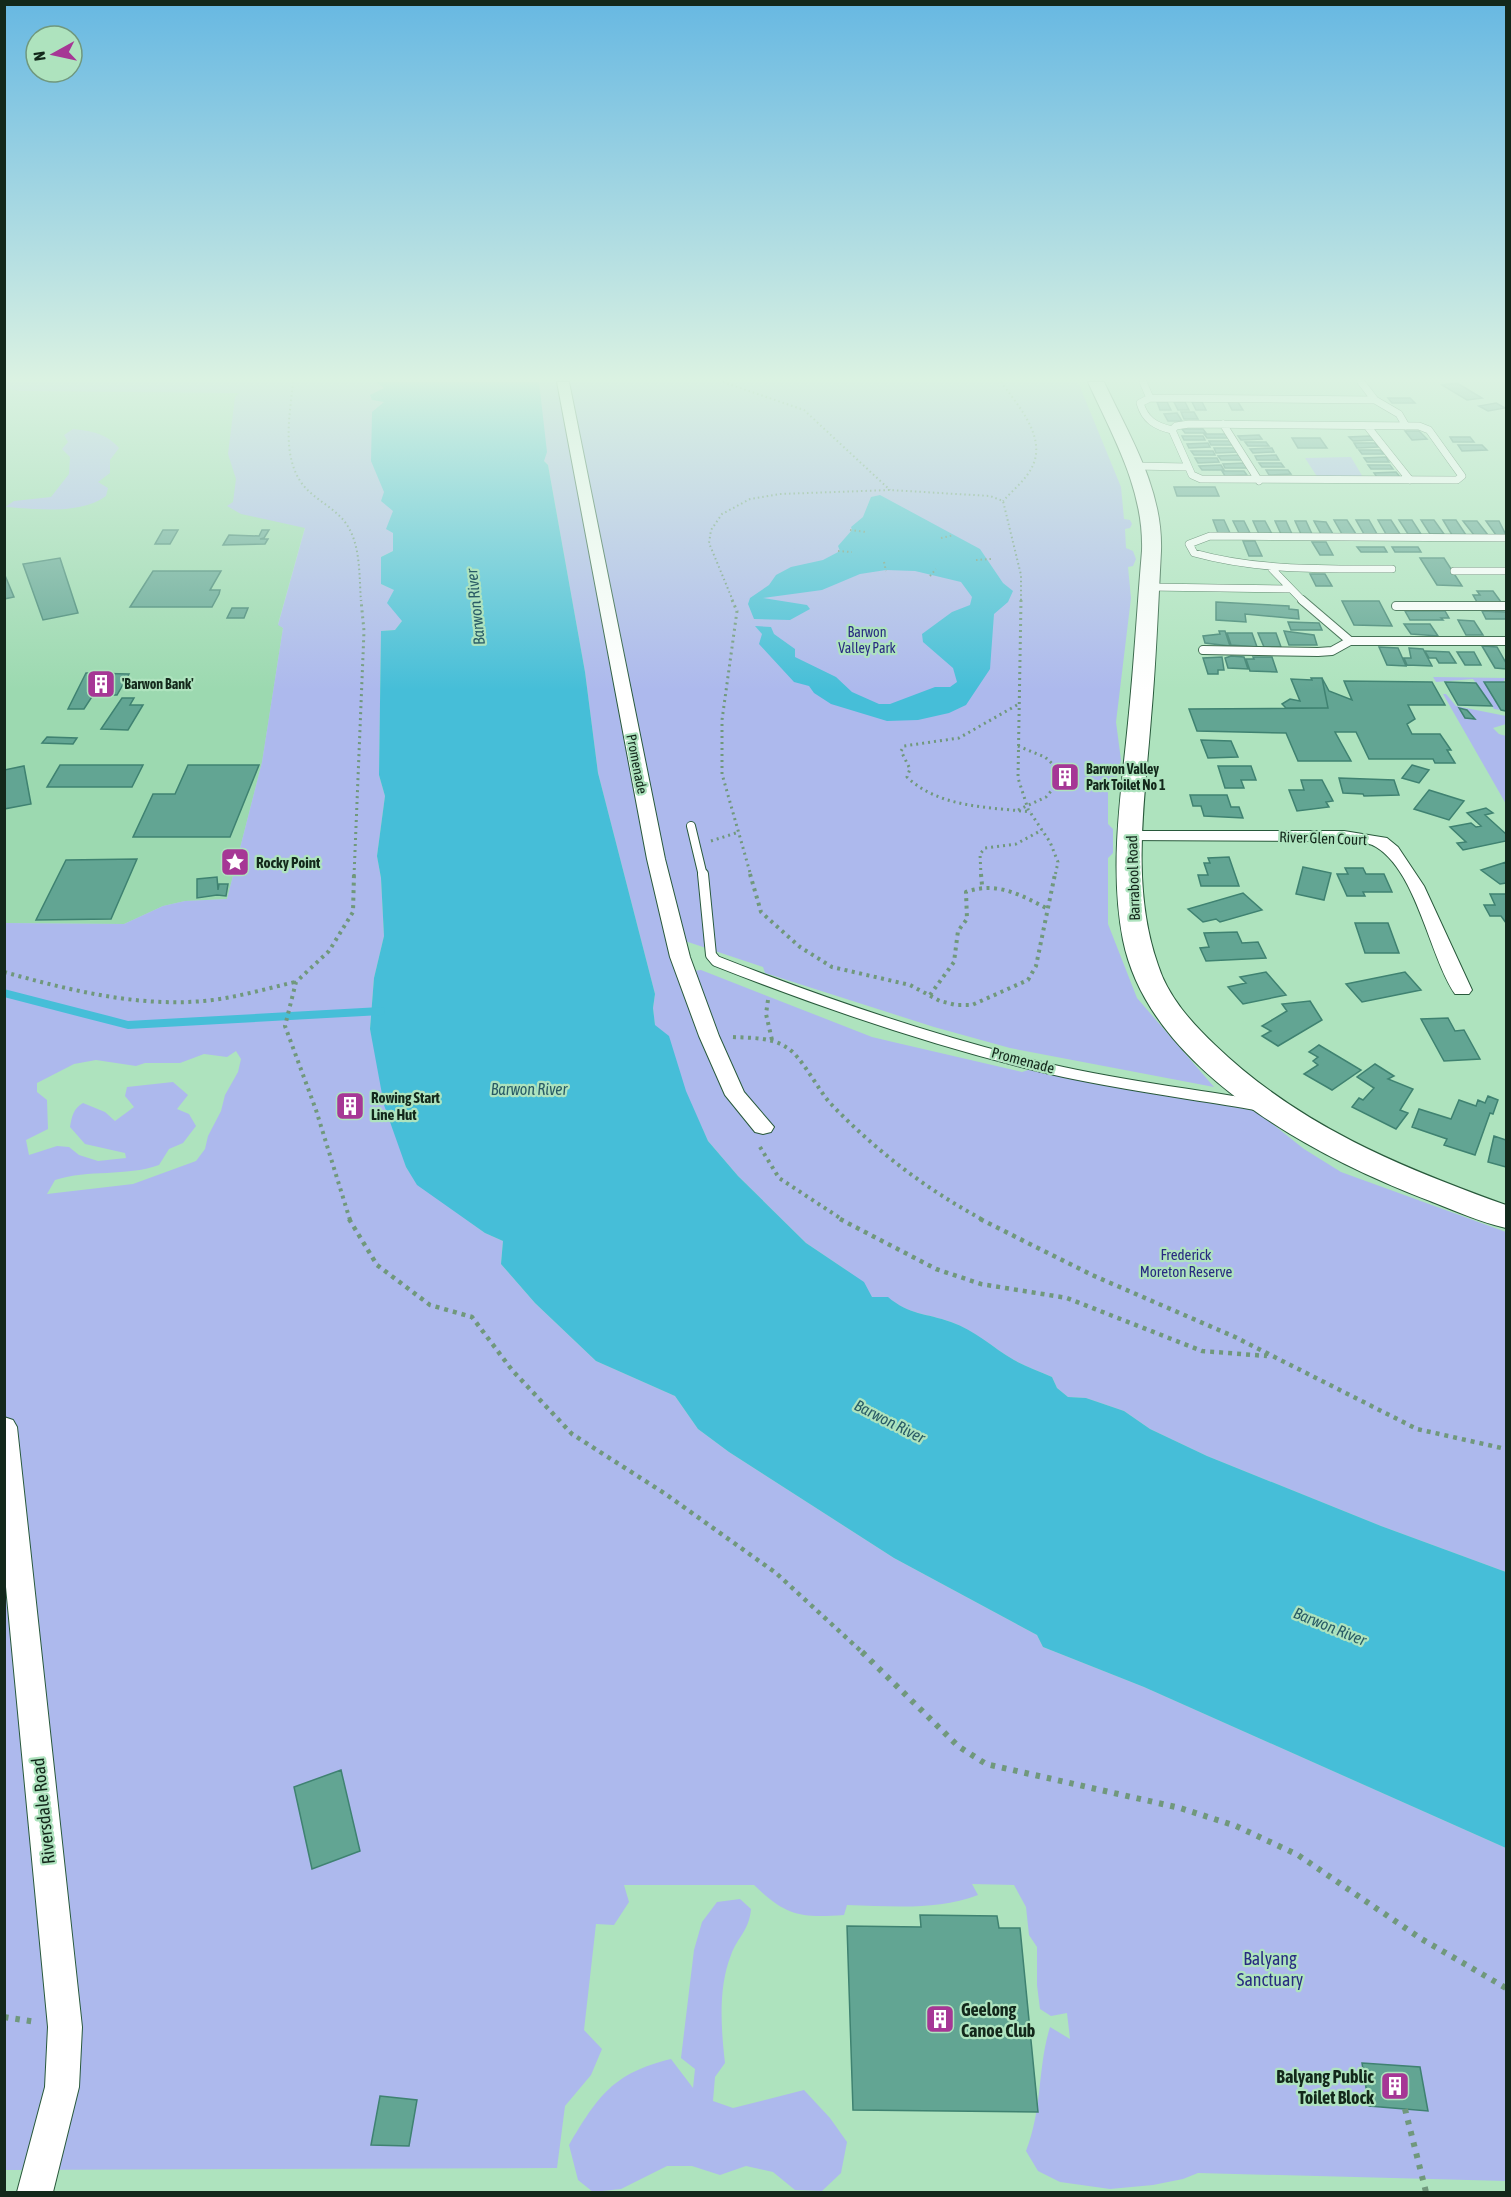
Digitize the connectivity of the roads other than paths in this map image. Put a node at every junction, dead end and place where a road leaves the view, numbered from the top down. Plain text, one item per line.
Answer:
1 (583, 485) edge
2 (1141, 485) edge
3 (1506, 538) edge
4 (1272, 569) junction
5 (1392, 569) dead end
6 (1454, 571) dead end
7 (1506, 571) edge
8 (1149, 587) junction
9 (1289, 589) junction
10 (1396, 606) dead end
11 (1506, 606) edge
12 (1350, 641) junction
13 (1506, 641) edge
14 (1203, 650) dead end
15 (691, 826) dead end
16 (1130, 836) junction
17 (1462, 990) dead end
18 (1265, 1106) junction
19 (760, 1135) road end
20 (1506, 1217) edge
21 (4, 1427) edge
22 (35, 2193) edge

1 - 19 street, Promenade
2 - 8 street, Barrabool Road
3 - 4 lane
4 - 5 lane
4 - 9 lane
6 - 7 lane
8 - 9 lane
8 - 16 street, Barrabool Road
9 - 12 lane
10 - 11 lane
12 - 13 lane
12 - 14 lane
15 - 18 lane, Promenade
16 - 17 street, River Glen Court
16 - 18 street, Barrabool Road
18 - 20 street, Barrabool Road
21 - 22 street, Riversdale Road

